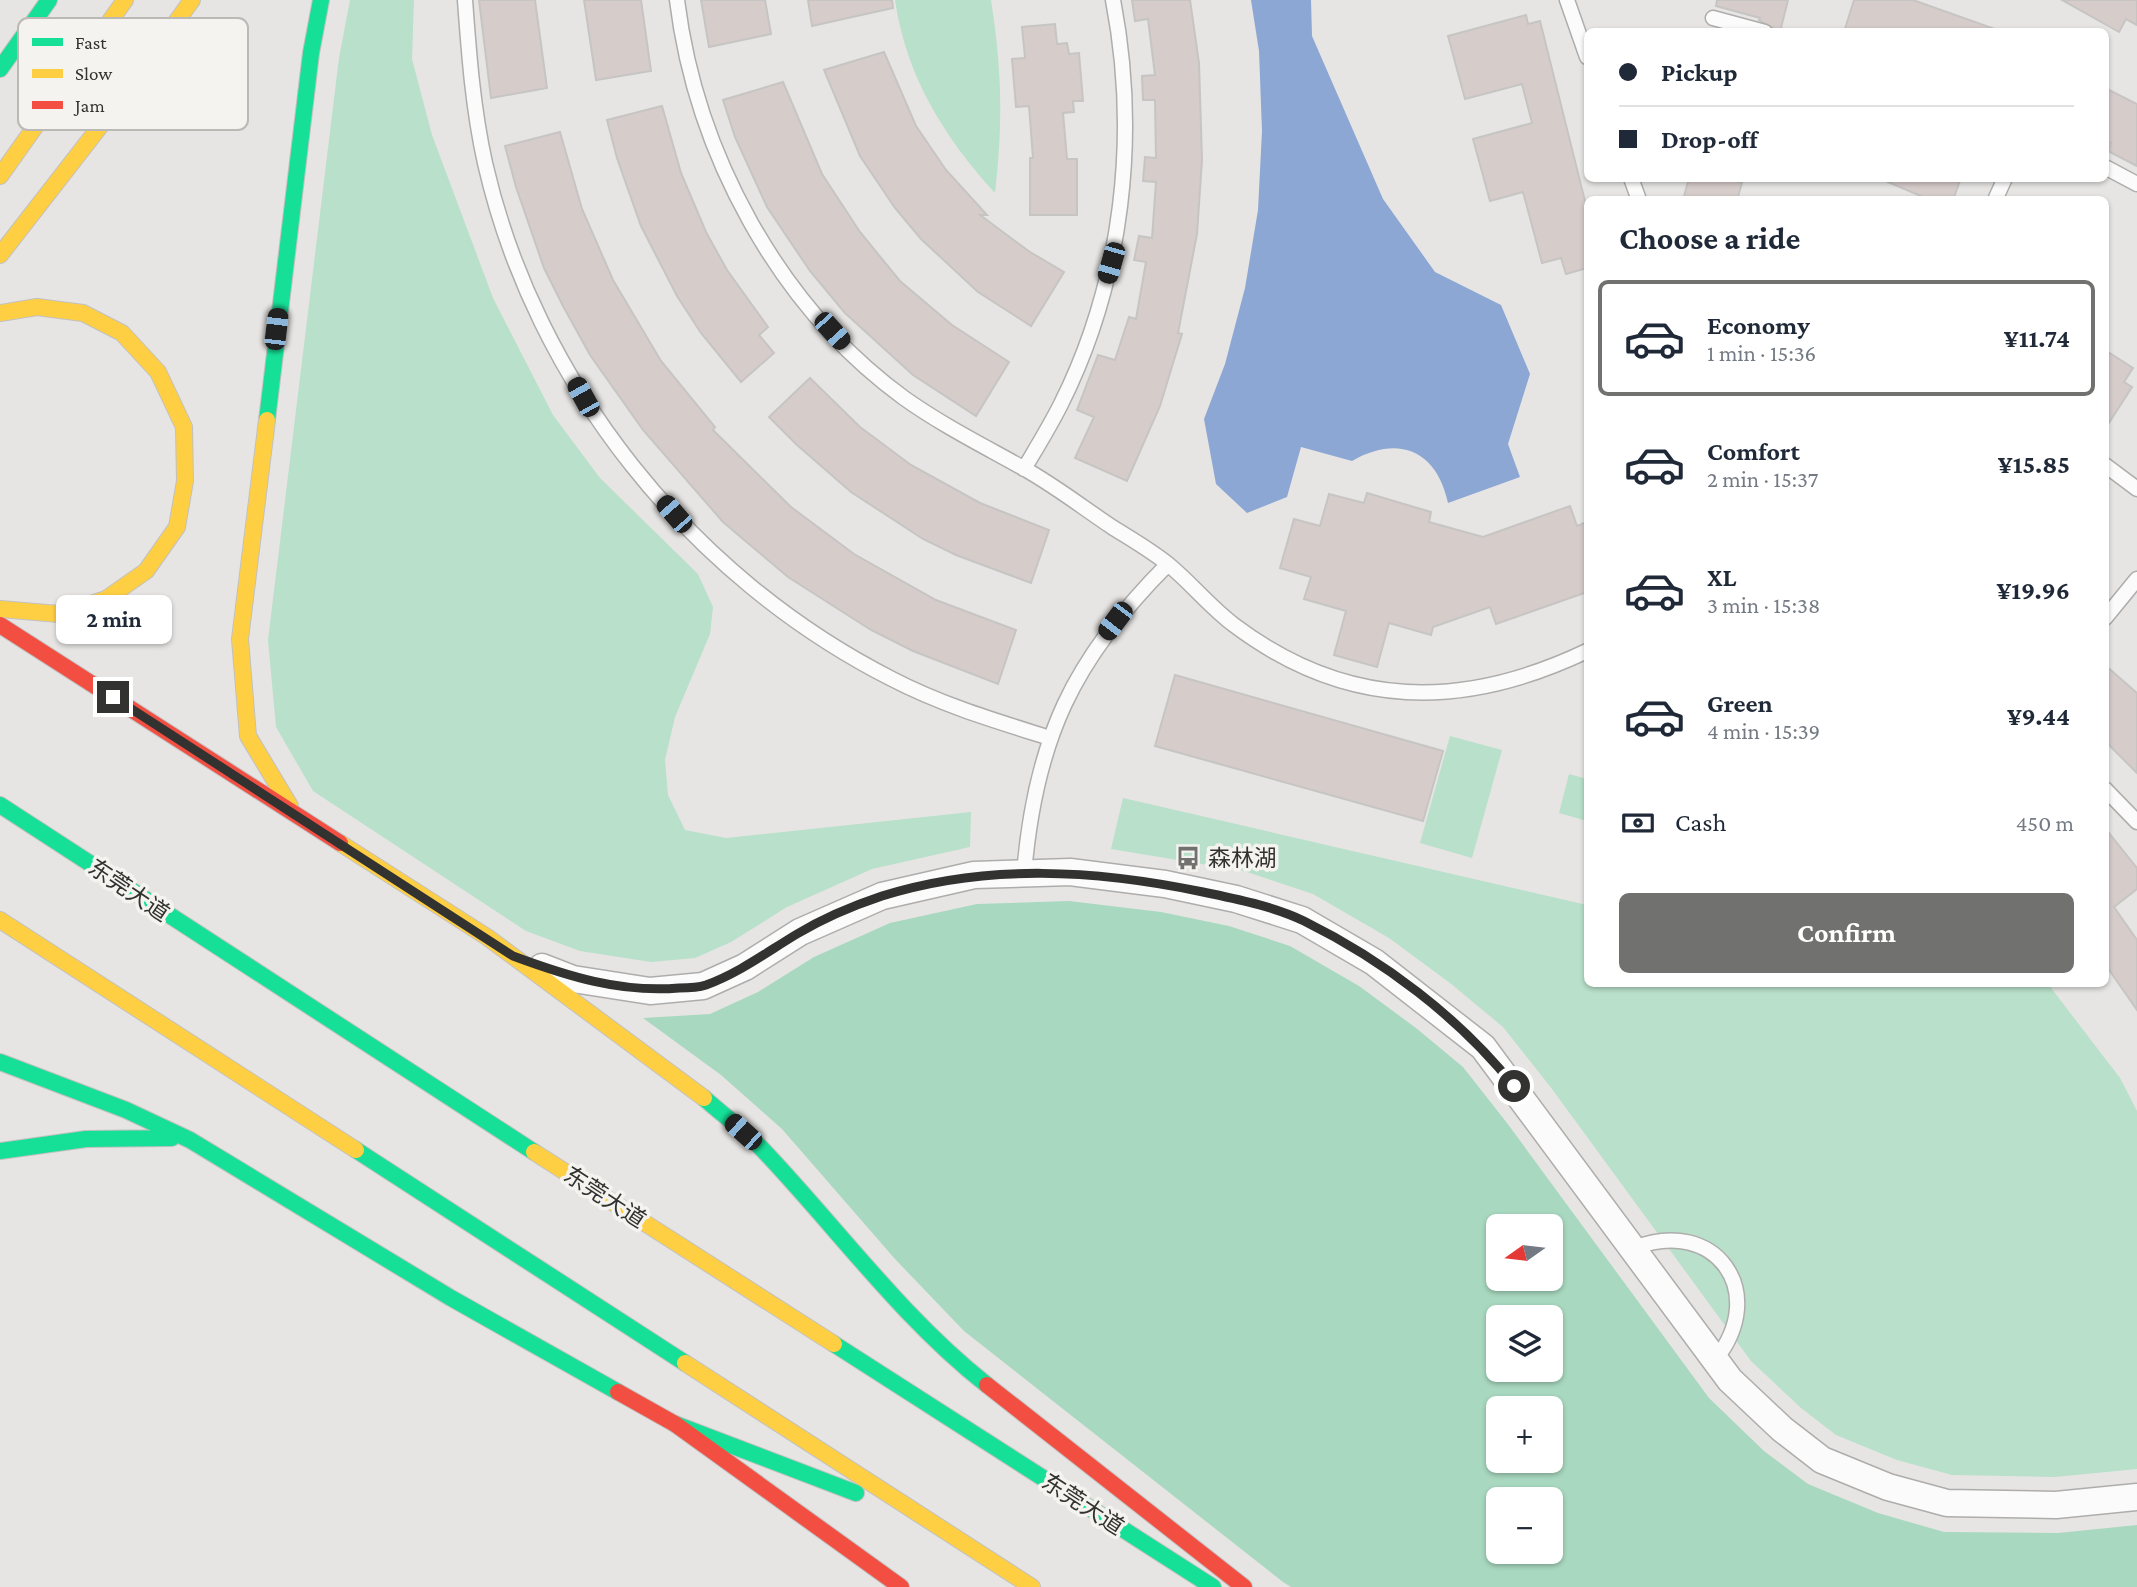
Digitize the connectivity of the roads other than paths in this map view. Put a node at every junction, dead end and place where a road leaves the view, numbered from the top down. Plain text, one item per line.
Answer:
1 (49, 0) edge
2 (125, 0) edge
3 (192, 0) edge
4 (321, 0) edge
5 (465, 0) edge
6 (677, 0) edge
7 (1113, 0) edge
8 (1567, 0) edge
9 (36, 18) edge
10 (112, 18) edge
11 (179, 18) edge
12 (1713, 18) dead end
13 (1750, 28) edge
14 (18, 44) edge
15 (1584, 48) edge
16 (0, 69) edge
17 (33, 130) edge
18 (96, 130) edge
19 (2109, 169) edge
20 (0, 176) edge
21 (2137, 184) edge
22 (0, 255) edge
23 (0, 313) edge
24 (2109, 468) edge
25 (1024, 469) junction
26 (2137, 489) edge
27 (1168, 564) junction
28 (2137, 579) edge
29 (0, 609) edge
30 (2109, 613) edge
31 (0, 625) edge
32 (1584, 652) edge
33 (1050, 738) junction
34 (2109, 793) edge
35 (0, 805) edge
36 (292, 811) junction
37 (2137, 822) edge
38 (1024, 874) junction
39 (0, 920) edge
40 (513, 956) junction
41 (0, 1062) edge
42 (190, 1140) junction
43 (0, 1151) edge
44 (1634, 1248) junction
45 (1716, 1360) junction
46 (675, 1424) junction
47 (2137, 1497) edge
48 (927, 1519) junction
49 (901, 1587) edge
50 (1032, 1587) edge
51 (1213, 1587) edge
52 (1244, 1587) edge

1 - 9 main road
2 - 10 main road
3 - 11 main road
4 - 36 main road
5 - 33 lane
6 - 25 lane
7 - 25 lane
8 - 15 lane
12 - 13 lane
14 - 16 main road
17 - 20 main road
18 - 22 main road
19 - 21 lane
23 - 29 main road
24 - 26 lane
25 - 27 lane
27 - 32 lane
27 - 33 lane
28 - 30 lane
31 - 36 main road
33 - 38 lane
34 - 37 lane
35 - 51 main road, 东莞大道
36 - 40 main road
38 - 40 street
38 - 44 street
39 - 48 main road
40 - 52 main road
41 - 42 main road
42 - 43 main road
42 - 46 main road
44 - 45 street
44 - 45 lane
45 - 47 street
46 - 48 main road
46 - 49 main road
48 - 50 main road

